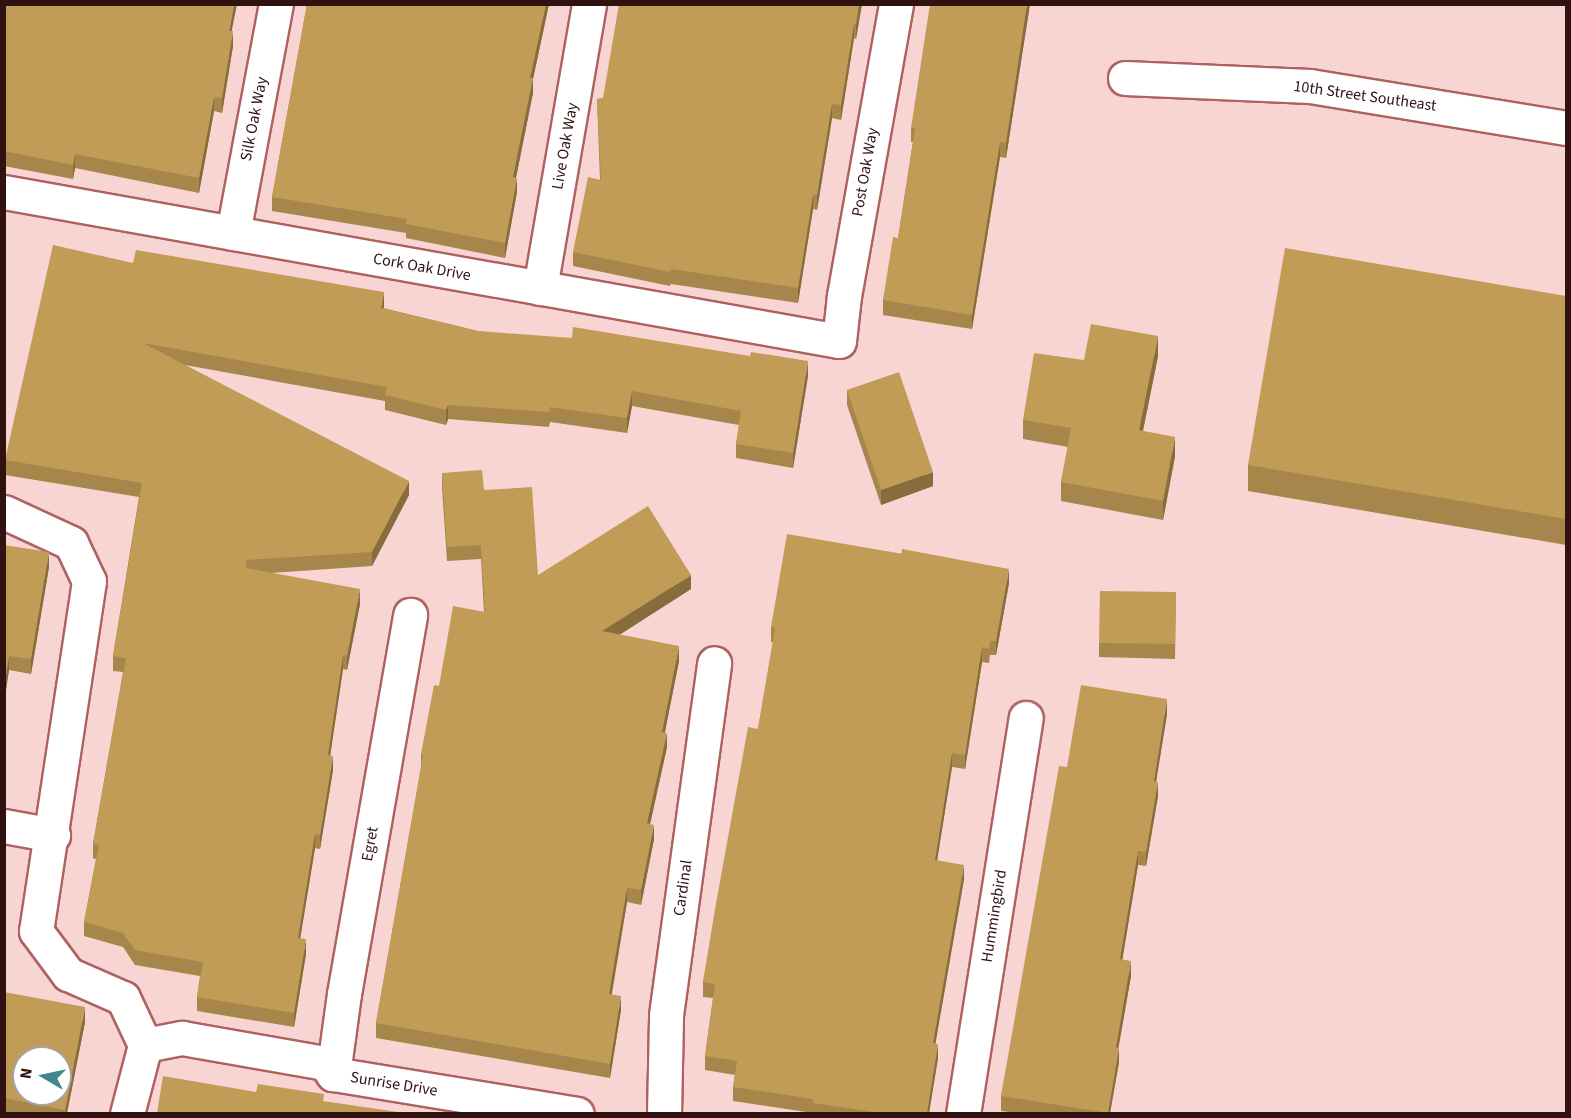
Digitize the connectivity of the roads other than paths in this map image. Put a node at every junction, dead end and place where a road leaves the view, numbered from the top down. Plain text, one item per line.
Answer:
1 (276, 4) edge
2 (589, 4) edge
3 (896, 4) edge
4 (1125, 78) dead end
5 (1566, 128) edge
6 (4, 192) edge
7 (233, 233) junction
8 (540, 288) junction
9 (839, 341) joint
10 (4, 512) edge
11 (410, 615) dead end
12 (714, 663) dead end
13 (1026, 718) dead end
14 (4, 826) edge
15 (52, 834) junction
16 (145, 1045) junction
17 (333, 1074) junction
18 (127, 1113) edge
19 (577, 1113) edge
20 (664, 1113) edge
21 (963, 1113) edge

1 - 7 street, Silk Oak Way
2 - 8 street, Live Oak Way
3 - 9 street, Post Oak Way
4 - 5 street, 10th Street Southeast
6 - 7 street, Cork Oak Drive
7 - 8 street, Cork Oak Drive
8 - 9 street, Cork Oak Drive
10 - 15 street
11 - 17 street, Egret
12 - 20 street, Cardinal
13 - 21 street, Hummingbird
14 - 15 street
15 - 16 street
16 - 17 street, Sunrise Drive
16 - 18 street
17 - 19 street, Sunrise Drive

